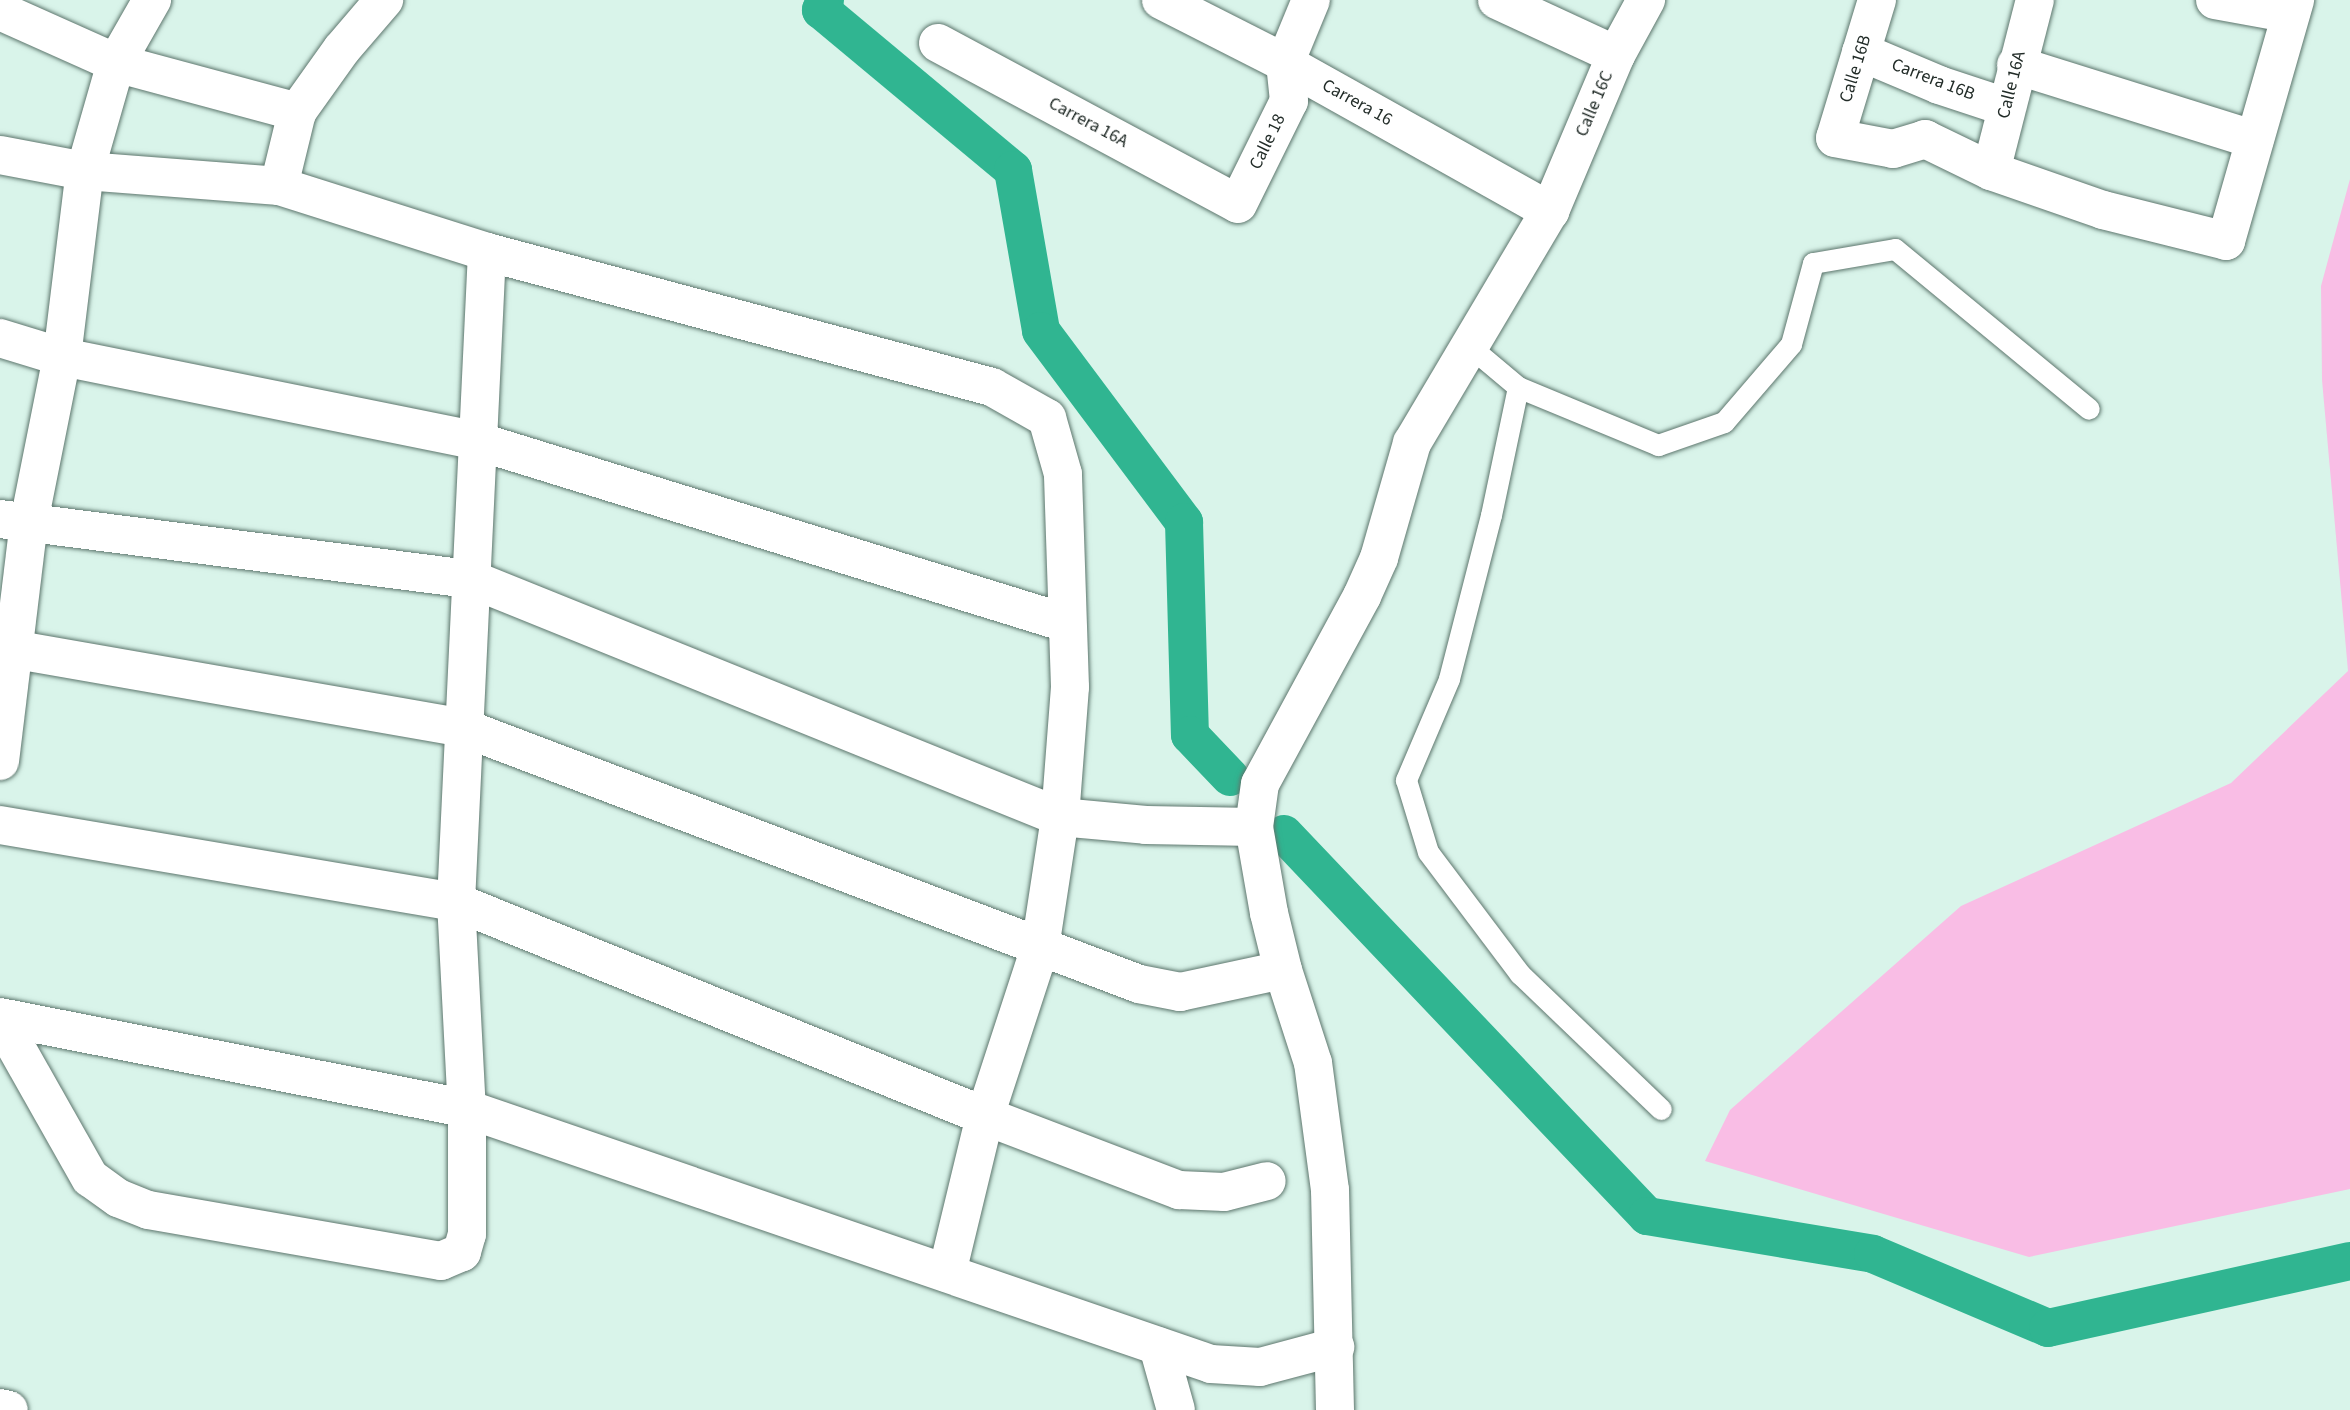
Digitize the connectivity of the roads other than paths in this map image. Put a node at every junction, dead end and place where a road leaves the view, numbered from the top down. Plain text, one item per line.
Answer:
1 (152, 0) edge
2 (384, 0) edge
3 (1161, 0) edge
4 (1311, 0) edge
5 (1497, 0) edge
6 (1646, 0) edge
7 (1877, 0) edge
8 (2035, 0) edge
9 (2215, 0) edge
10 (2293, 7) edge
11 (0, 11) edge
12 (938, 43) dead end
13 (1861, 52) junction
14 (1616, 55) junction
15 (116, 63) junction
16 (1285, 63) junction
17 (2016, 65) junction
18 (2006, 107) junction
19 (297, 112) junction
20 (2255, 140) junction
21 (0, 155) edge
22 (85, 171) junction
23 (1991, 171) junction
24 (279, 186) junction
25 (1238, 204) joint
26 (1550, 211) junction
27 (487, 252) junction
28 (0, 338) edge
29 (1468, 345) junction
30 (62, 357) junction
31 (1518, 387) junction
32 (2089, 409) dead end
33 (477, 441) junction
34 (14, 520) edge
35 (471, 579) junction
36 (1066, 623) junction
37 (7, 648) edge
38 (464, 727) junction
39 (0, 761) edge
40 (1060, 817) junction
41 (0, 825) edge
42 (1254, 827) junction
43 (456, 902) junction
44 (1040, 948) junction
45 (1283, 970) junction
46 (0, 1018) edge
47 (467, 1109) junction
48 (1661, 1109) dead end
49 (985, 1116) junction
50 (1267, 1181) dead end
51 (947, 1273) junction
52 (1158, 1346) junction
53 (1335, 1347) junction
54 (0, 1408) edge
55 (9, 1410) edge
56 (1176, 1410) edge
57 (1335, 1410) edge

1 - 15 street
2 - 19 street
3 - 16 street, Carrera 16
4 - 16 street, Calle 18
5 - 14 street
6 - 14 street, Calle 16C
7 - 13 street, Calle 16B
8 - 17 street, Calle 16A
9 - 10 street
10 - 20 street
11 - 15 street
12 - 25 street, Carrera 16A
13 - 18 street, Carrera 16B
13 - 23 street, Calle 16B
14 - 26 street, Calle 16C
15 - 19 street
15 - 22 street
16 - 25 street, Calle 18
16 - 26 street, Carrera 16
17 - 18 street, Calle 16A
17 - 20 street
18 - 23 street, Calle 16A
19 - 24 street
20 - 23 street
21 - 22 street
22 - 24 street
22 - 30 street
24 - 27 street
26 - 29 street, Calle 16C
27 - 33 street
27 - 36 street
28 - 30 street
29 - 31 lane
29 - 42 street, Calle 16C
30 - 33 street
30 - 34 street
31 - 32 lane
31 - 48 lane
33 - 35 street
33 - 36 street
34 - 35 street
34 - 37 street
35 - 38 street
35 - 40 street
36 - 40 street
37 - 38 street
37 - 39 street
38 - 43 street
38 - 44 street
40 - 42 street
40 - 44 street
41 - 43 street
42 - 45 street, Calle 16C
43 - 47 street
43 - 49 street
44 - 45 street
44 - 49 street
45 - 53 street, Calle 16C
46 - 47 street
46 - 47 street
47 - 51 street
49 - 50 street
49 - 51 street
51 - 52 street
52 - 53 street
52 - 56 street
53 - 57 street, Calle 16C
54 - 55 street

